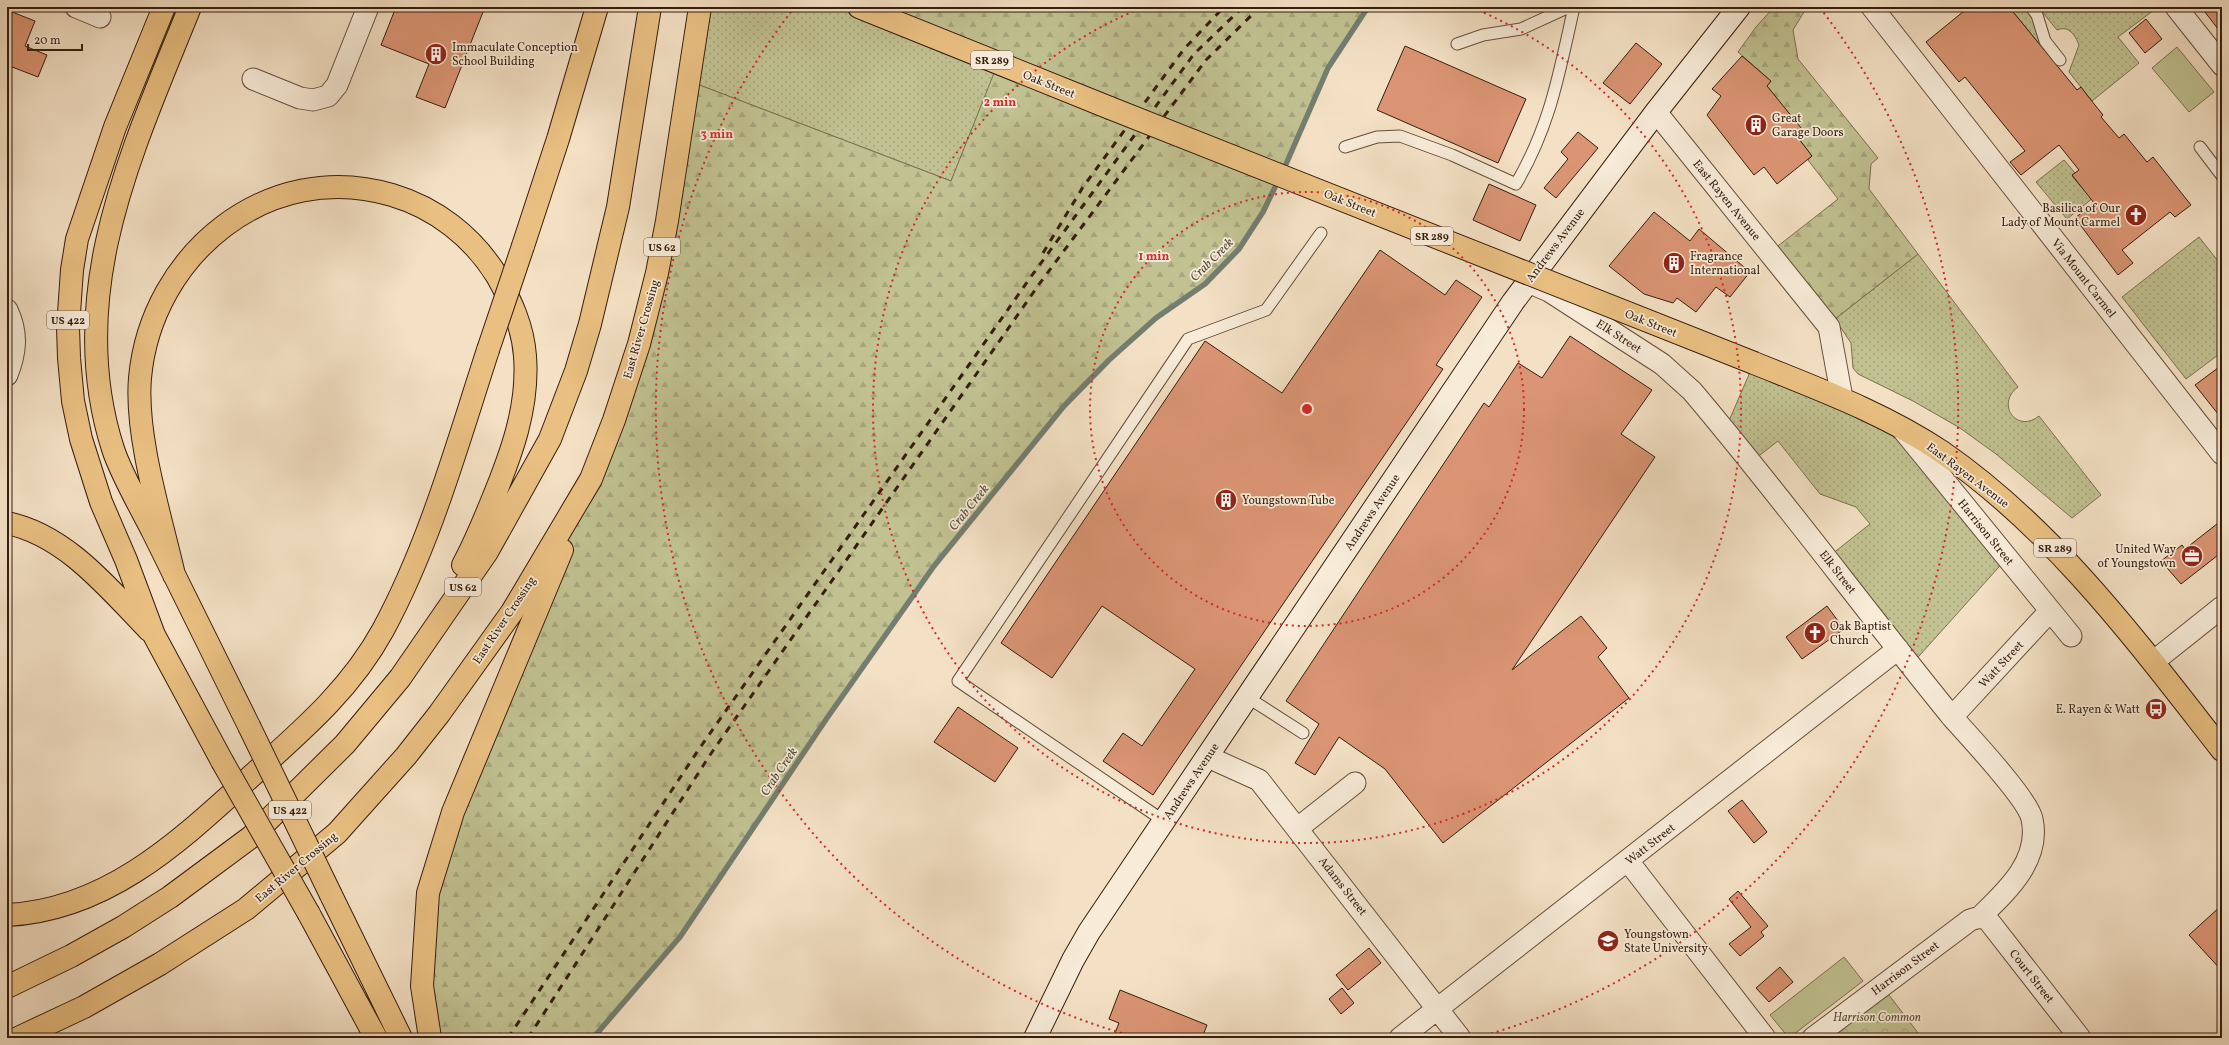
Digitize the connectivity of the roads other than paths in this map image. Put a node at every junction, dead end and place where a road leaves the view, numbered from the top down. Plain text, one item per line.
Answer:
1 (76, 7) edge
2 (164, 7) edge
3 (190, 7) edge
4 (368, 7) edge
5 (597, 7) edge
6 (650, 7) edge
7 (700, 7) edge
8 (1569, 7) edge
9 (1574, 7) edge
10 (1739, 7) edge
11 (1872, 7) edge
12 (2032, 7) edge
13 (2176, 7) edge
14 (869, 9) edge
15 (100, 17) dead end
16 (1457, 44) dead end
17 (2060, 60) dead end
18 (2222, 65) edge
19 (254, 79) dead end
20 (1656, 112) junction
21 (1345, 147) dead end
22 (2200, 147) dead end
23 (2222, 176) edge
24 (1321, 233) dead end
25 (1527, 282) junction
26 (10, 316) edge
27 (7, 375) edge
28 (1842, 398) junction
29 (1901, 428) junction
30 (2222, 454) edge
31 (591, 479) junction
32 (7, 523) edge
33 (174, 575) junction
34 (2222, 607) edge
35 (2050, 611) junction
36 (154, 635) junction
37 (2070, 636) dead end
38 (1898, 649) junction
39 (2153, 662) junction
40 (400, 678) junction
41 (1247, 698) junction
42 (1952, 717) junction
43 (1303, 734) dead end
44 (2222, 750) edge
45 (1208, 756) junction
46 (1355, 783) dead end
47 (1164, 821) junction
48 (1298, 828) junction
49 (1628, 861) junction
50 (7, 915) edge
51 (1980, 917) junction
52 (7, 987) edge
53 (1437, 1009) junction
54 (398, 1032) edge
55 (18, 1038) edge
56 (376, 1038) edge
57 (430, 1038) edge
58 (1036, 1038) edge
59 (1400, 1038) edge
60 (1460, 1038) edge
61 (1766, 1038) edge
62 (1813, 1038) edge
63 (2080, 1038) edge

1 - 15 street
2 - 36 main road, US 422
3 - 33 main road, US 422
4 - 19 street
5 - 50 main road, bridge
6 - 40 main road, US 62
7 - 31 main road, East River Crossing / US 62
8 - 16 lane
9 - 21 lane
10 - 20 street, Andrews Avenue
11 - 30 street, Via Mount Carmel
12 - 17 lane
13 - 18 street
14 - 28 main road, Oak Street / SR 289, bridge
20 - 25 street, Andrews Avenue
20 - 28 street, East Rayen Avenue
22 - 23 lane
24 - 47 lane
25 - 38 street, Elk Street
25 - 41 street, Andrews Avenue
26 - 27 street
28 - 29 main road, East Rayen Avenue / SR 289
29 - 35 street, Harrison Street
29 - 39 main road, East Rayen Avenue / SR 289
31 - 55 main road, East River Crossing / US 62
31 - 57 main road
32 - 36 main road
33 - 40 main road
33 - 54 main road, US 422, bridge
34 - 39 street
35 - 37 street, Harrison Street
35 - 42 street, Watt Street
36 - 56 main road, US 422, bridge
38 - 42 street, Elk Street
38 - 49 street, Watt Street
39 - 44 main road, East Rayen Avenue / SR 289
40 - 52 main road, US 62
41 - 43 lane
41 - 45 street, Andrews Avenue
42 - 51 street, Elk Street
45 - 47 street, Andrews Avenue
45 - 48 street, Adams Street
46 - 48 street
47 - 58 street, Andrews Avenue
48 - 53 street, Adams Street
49 - 53 street, Watt Street
49 - 61 street
51 - 62 street, Harrison Street
51 - 63 street, Court Street
53 - 59 street, Watt Street
53 - 60 street, Adams Street

